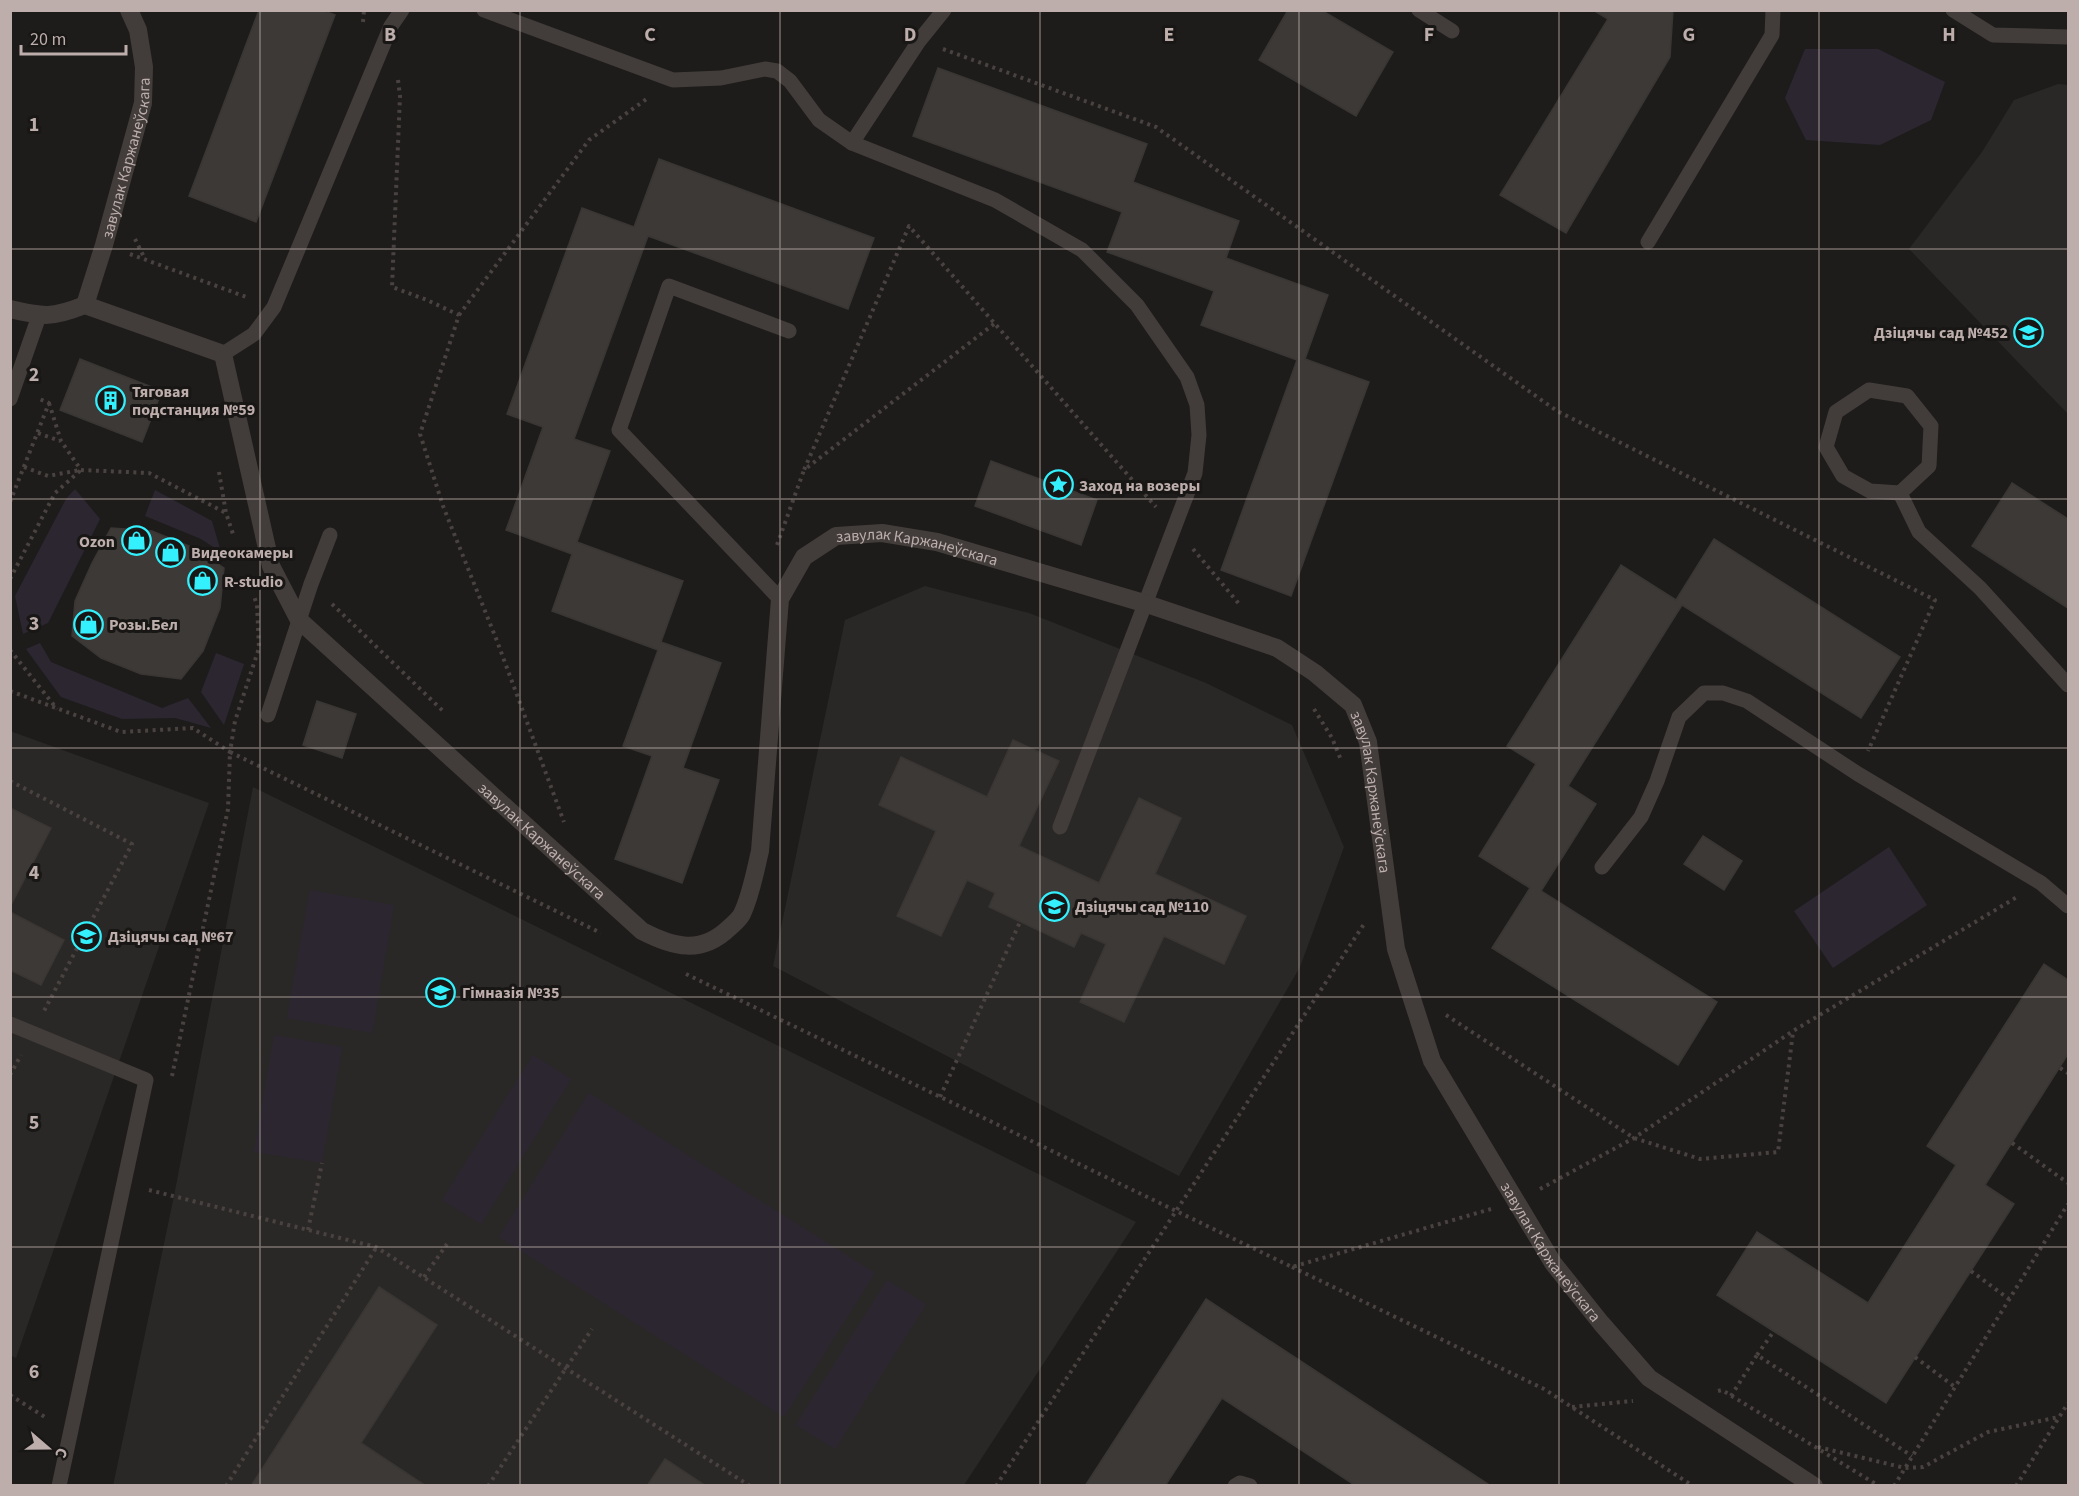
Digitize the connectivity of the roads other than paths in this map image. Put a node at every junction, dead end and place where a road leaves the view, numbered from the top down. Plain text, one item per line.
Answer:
1 (129, 10) edge
2 (402, 10) edge
3 (484, 10) edge
4 (944, 10) edge
5 (1419, 10) edge
6 (1773, 10) edge
7 (1953, 10) edge
8 (1452, 31) dead end
9 (2068, 37) edge
10 (852, 143) junction
11 (1648, 242) dead end
12 (85, 305) junction
13 (10, 309) edge
14 (39, 316) junction
15 (789, 331) dead end
16 (223, 354) junction
17 (12, 394) edge
18 (1900, 493) junction
19 (330, 534) dead end
20 (780, 599) junction
21 (1146, 604) junction
22 (299, 620) junction
23 (2068, 685) edge
24 (268, 715) dead end
25 (1060, 827) dead end
26 (1602, 867) dead end
27 (2068, 906) edge
28 (10, 1024) edge
29 (59, 1485) edge
30 (1235, 1485) edge
31 (1250, 1485) edge
32 (1814, 1485) edge

1 - 12 street, завулак Каржанеўскага
2 - 16 lane
3 - 10 lane
4 - 10 lane
5 - 8 lane
6 - 11 lane
7 - 9 lane
10 - 21 lane
12 - 14 street
12 - 16 street
13 - 14 street
14 - 17 lane
15 - 20 lane
16 - 22 street, завулак Каржанеўскага
18 - 18 lane
18 - 23 lane
19 - 22 lane
20 - 21 street, завулак Каржанеўскага
20 - 22 street, завулак Каржанеўскага
21 - 25 lane
21 - 32 street, завулак Каржанеўскага
22 - 24 lane
26 - 27 lane
28 - 29 lane
30 - 31 lane

